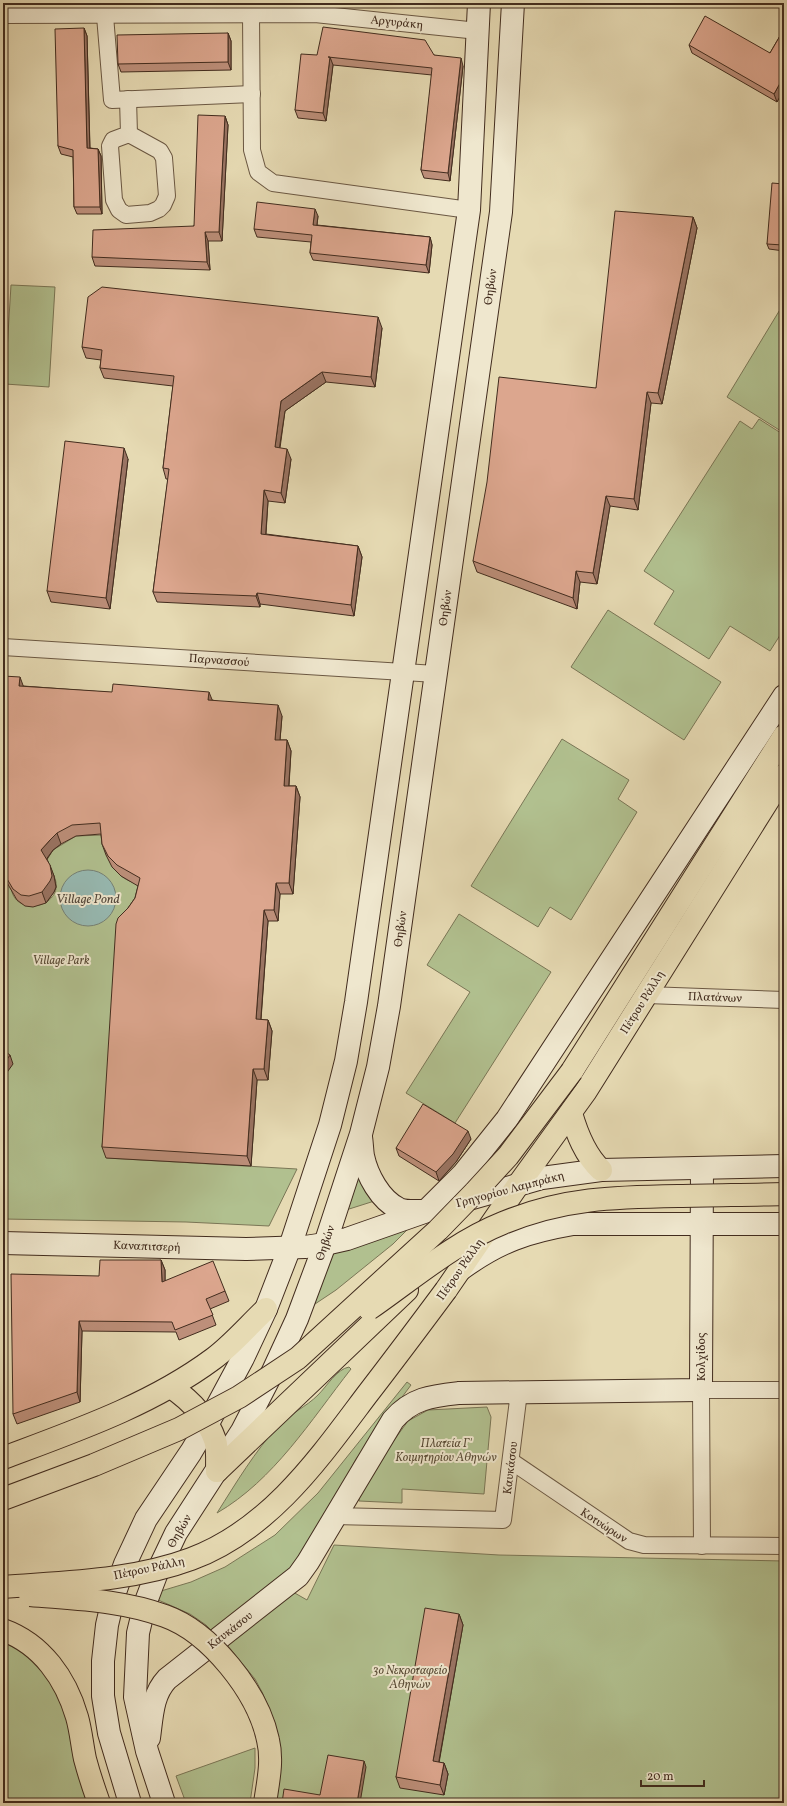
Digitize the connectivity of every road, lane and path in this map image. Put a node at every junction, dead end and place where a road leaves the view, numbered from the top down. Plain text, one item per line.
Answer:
1 (479, 3) edge
2 (512, 3) edge
3 (251, 13) junction
4 (3, 15) edge
5 (105, 16) junction
6 (478, 31) junction
7 (252, 94) junction
8 (128, 99) junction
9 (129, 134) junction
10 (469, 210) junction
11 (3, 647) edge
12 (403, 672) junction
13 (436, 674) junction
14 (784, 696) edge
15 (784, 736) edge
16 (784, 775) edge
17 (647, 995) junction
18 (784, 1000) edge
19 (571, 1113) junction
20 (361, 1134) junction
21 (784, 1166) edge
22 (702, 1168) junction
23 (601, 1170) junction
24 (518, 1185) junction
25 (784, 1194) edge
26 (426, 1211) junction
27 (702, 1224) junction
28 (784, 1224) edge
29 (3, 1243) edge
30 (325, 1244) junction
31 (290, 1247) junction
32 (459, 1271) junction
33 (266, 1309) junction
34 (298, 1358) junction
35 (171, 1387) junction
36 (701, 1390) junction
37 (784, 1390) edge
38 (519, 1392) junction
39 (207, 1425) junction
40 (3, 1458) edge
41 (511, 1461) junction
42 (217, 1471) junction
43 (3, 1499) edge
44 (334, 1516) junction
45 (702, 1546) junction
46 (784, 1546) edge
47 (3, 1587) edge
48 (3, 1593) edge
49 (3, 1630) edge
50 (147, 1751) junction
51 (99, 1803) edge
52 (130, 1803) edge
53 (164, 1803) edge
54 (265, 1803) edge

1 - 6 main road
2 - 13 main road, Θηβών
3 - 5 street, Αργυράκη
3 - 6 street, Αργυράκη
3 - 7 street
4 - 5 street, Αργυράκη
5 - 8 street
6 - 10 main road
7 - 8 street
7 - 10 street
8 - 9 street
9 - 9 street
10 - 12 main road
11 - 12 street, Παρνασσού
12 - 13 street, Παρνασσού
12 - 31 main road
13 - 20 main road, Θηβών
14 - 26 main road
15 - 34 main road, Πέτρου Ράλλη, bridge
16 - 17 main road, Πέτρου Ράλλη
17 - 18 street, Πλατάνων
17 - 19 main road, Πέτρου Ράλλη
19 - 23 main road
19 - 24 main road, Πέτρου Ράλλη
20 - 26 main road
20 - 30 main road, Θηβών
21 - 22 main road, Γρηγορίου Λαμπράκη
22 - 23 main road, Γρηγορίου Λαμπράκη
22 - 27 main road, Κολχίδος
23 - 24 main road, Γρηγορίου Λαμπράκη
24 - 26 main road, Γρηγορίου Λαμπράκη
24 - 32 main road, Πέτρου Ράλλη
24 - 42 main road
25 - 34 main road, bridge
26 - 30 main road, Γρηγορίου Λαμπράκη
27 - 28 main road
27 - 32 main road
27 - 36 main road, Κολχίδος
29 - 31 main road, Καναπιτσερή
30 - 31 main road, Γρηγορίου Λαμπράκη
30 - 42 main road, Θηβών
31 - 33 main road
32 - 47 main road, Πέτρου Ράλλη, bridge
33 - 35 main road
33 - 39 main road
34 - 43 main road, Πέτρου Ράλλη, bridge
35 - 39 main road
35 - 40 main road
36 - 37 street, Καυκάσου
36 - 38 main road, Καυκάσου
36 - 45 street, Κολχίδος
38 - 41 street, Καυκάσου
38 - 44 main road, Καυκάσου
39 - 42 main road
39 - 52 main road
41 - 44 street, Καυκάσου
41 - 45 street, Κοτυώρων
42 - 50 main road, Θηβών
44 - 50 main road, Καυκάσου
45 - 46 street, Κοτυώρων
48 - 54 main road, bridge
49 - 51 main road
50 - 53 main road, Θηβών

